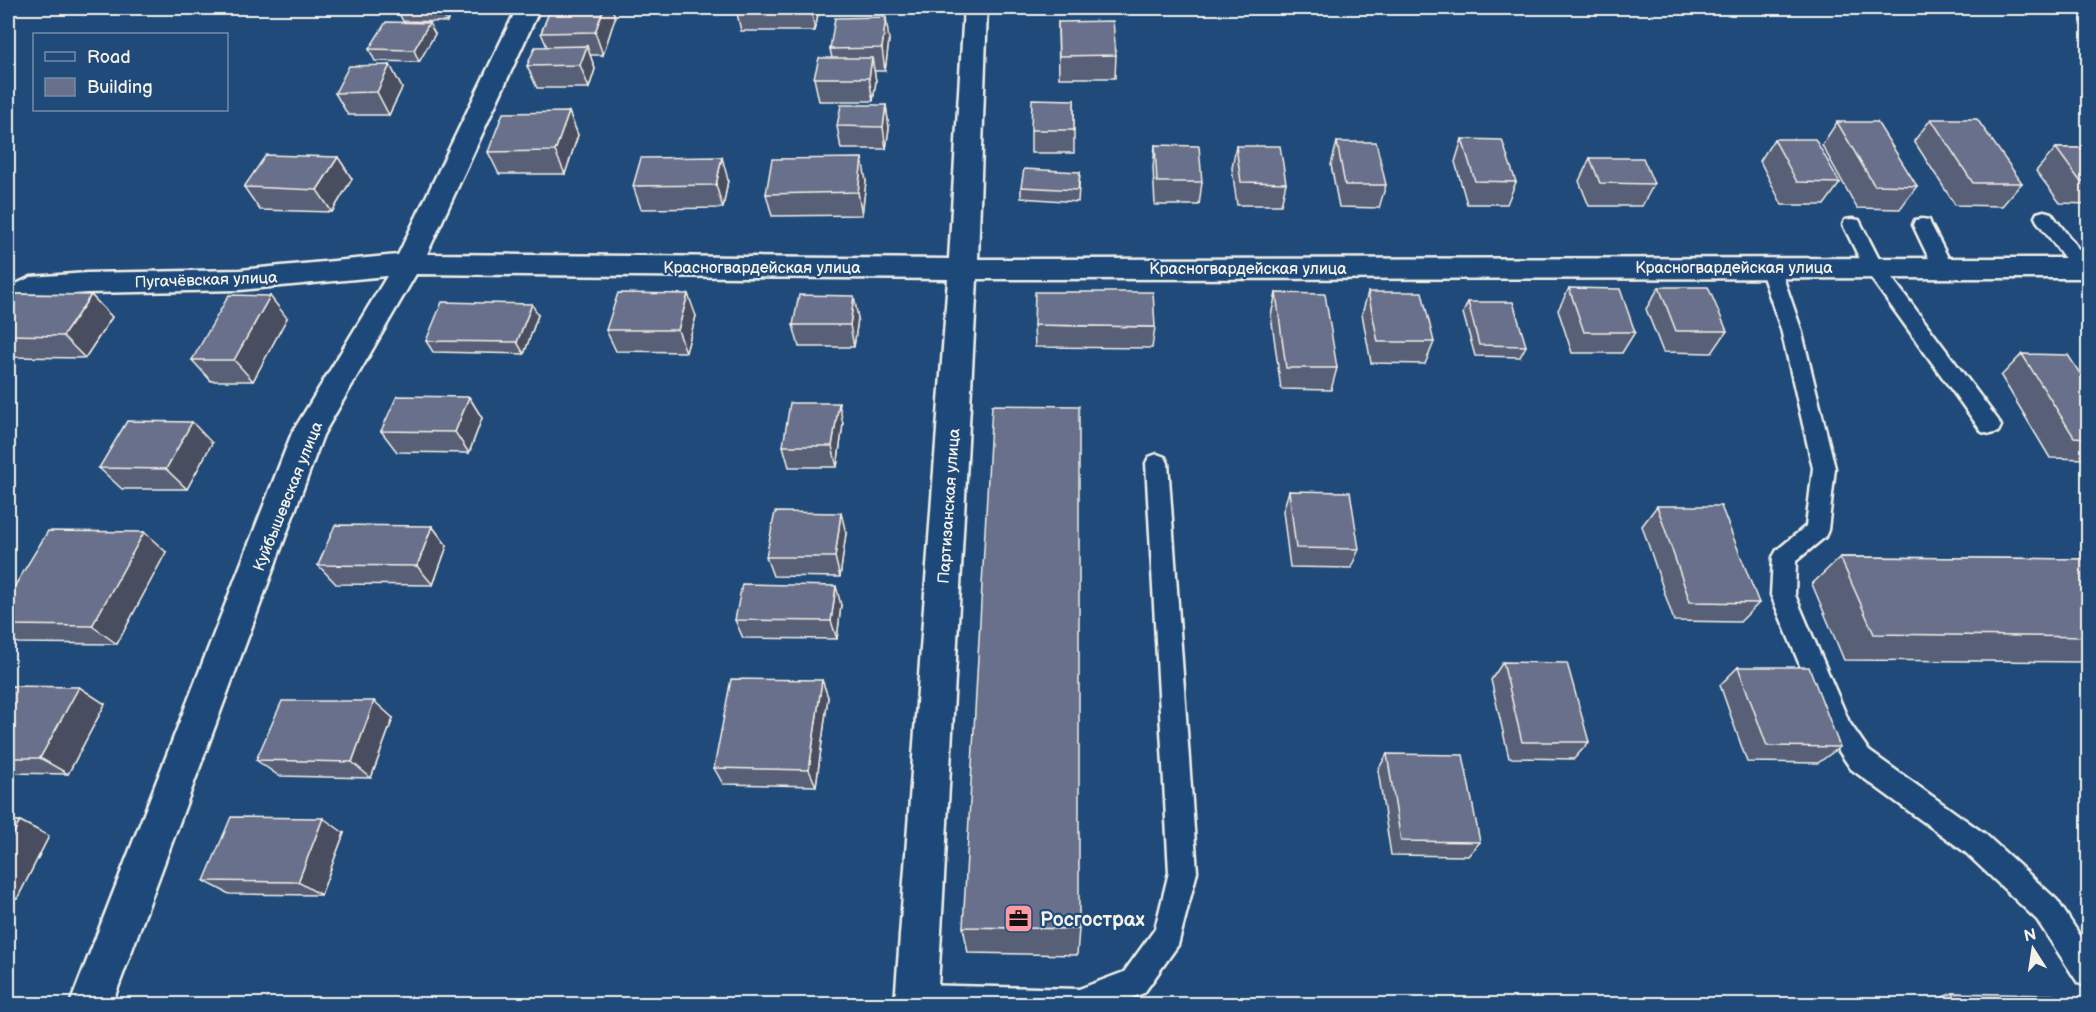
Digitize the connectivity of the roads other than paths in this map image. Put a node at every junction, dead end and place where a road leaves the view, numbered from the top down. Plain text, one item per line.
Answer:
1 (528, 8) edge
2 (976, 8) edge
3 (2044, 217) dead end
4 (1852, 225) dead end
5 (1922, 225) dead end
6 (408, 264) junction
7 (1873, 266) junction
8 (2085, 267) edge
9 (1770, 268) junction
10 (963, 269) junction
11 (1944, 269) junction
12 (8, 301) edge
13 (1990, 426) dead end
14 (1157, 463) dead end
15 (2088, 973) edge
16 (916, 1002) edge
17 (90, 1005) edge

1 - 6 street, Куйбышевская улица
2 - 10 street, Партизанская улица
3 - 8 lane
4 - 7 lane
5 - 11 lane
6 - 10 street, Красногвардейская улица
6 - 12 street, Пугачёвская улица
6 - 17 street, Куйбышевская улица
7 - 9 street, Красногвардейская улица
7 - 11 street, Красногвардейская улица
7 - 13 lane
8 - 11 street, Красногвардейская улица
9 - 10 street, Красногвардейская улица
9 - 15 lane
10 - 16 street, Партизанская улица
14 - 16 lane

